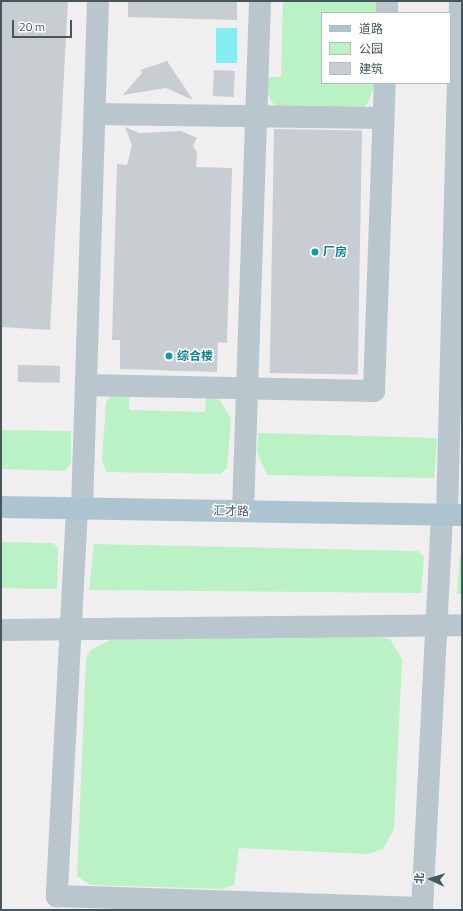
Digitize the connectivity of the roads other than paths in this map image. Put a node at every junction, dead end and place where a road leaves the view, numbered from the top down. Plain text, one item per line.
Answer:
1 (98, 1) edge
2 (260, 1) edge
3 (387, 1) edge
4 (460, 1) edge
5 (387, 12) edge
6 (461, 48) edge
7 (385, 84) edge
8 (95, 114) junction
9 (256, 117) junction
10 (383, 118) junction
11 (457, 316) edge
12 (86, 385) junction
13 (245, 388) junction
14 (1, 507) edge
15 (80, 509) junction
16 (242, 511) junction
17 (450, 515) edge
18 (437, 625) junction
19 (462, 625) edge
20 (1, 630) edge
21 (71, 630) junction
22 (422, 909) edge

1 - 8 lane
2 - 9 lane
3 - 5 lane
4 - 6 lane
6 - 11 lane
7 - 10 lane
8 - 9 lane
8 - 12 lane
9 - 10 lane
9 - 13 lane
10 - 13 lane
11 - 17 lane
12 - 13 lane
12 - 15 lane
13 - 16 lane
14 - 15 main road, 汇才路
15 - 16 main road, 汇才路
15 - 21 lane
16 - 17 main road, 汇才路
17 - 18 lane
18 - 19 lane
18 - 21 lane
18 - 22 lane
20 - 21 lane
21 - 22 lane

